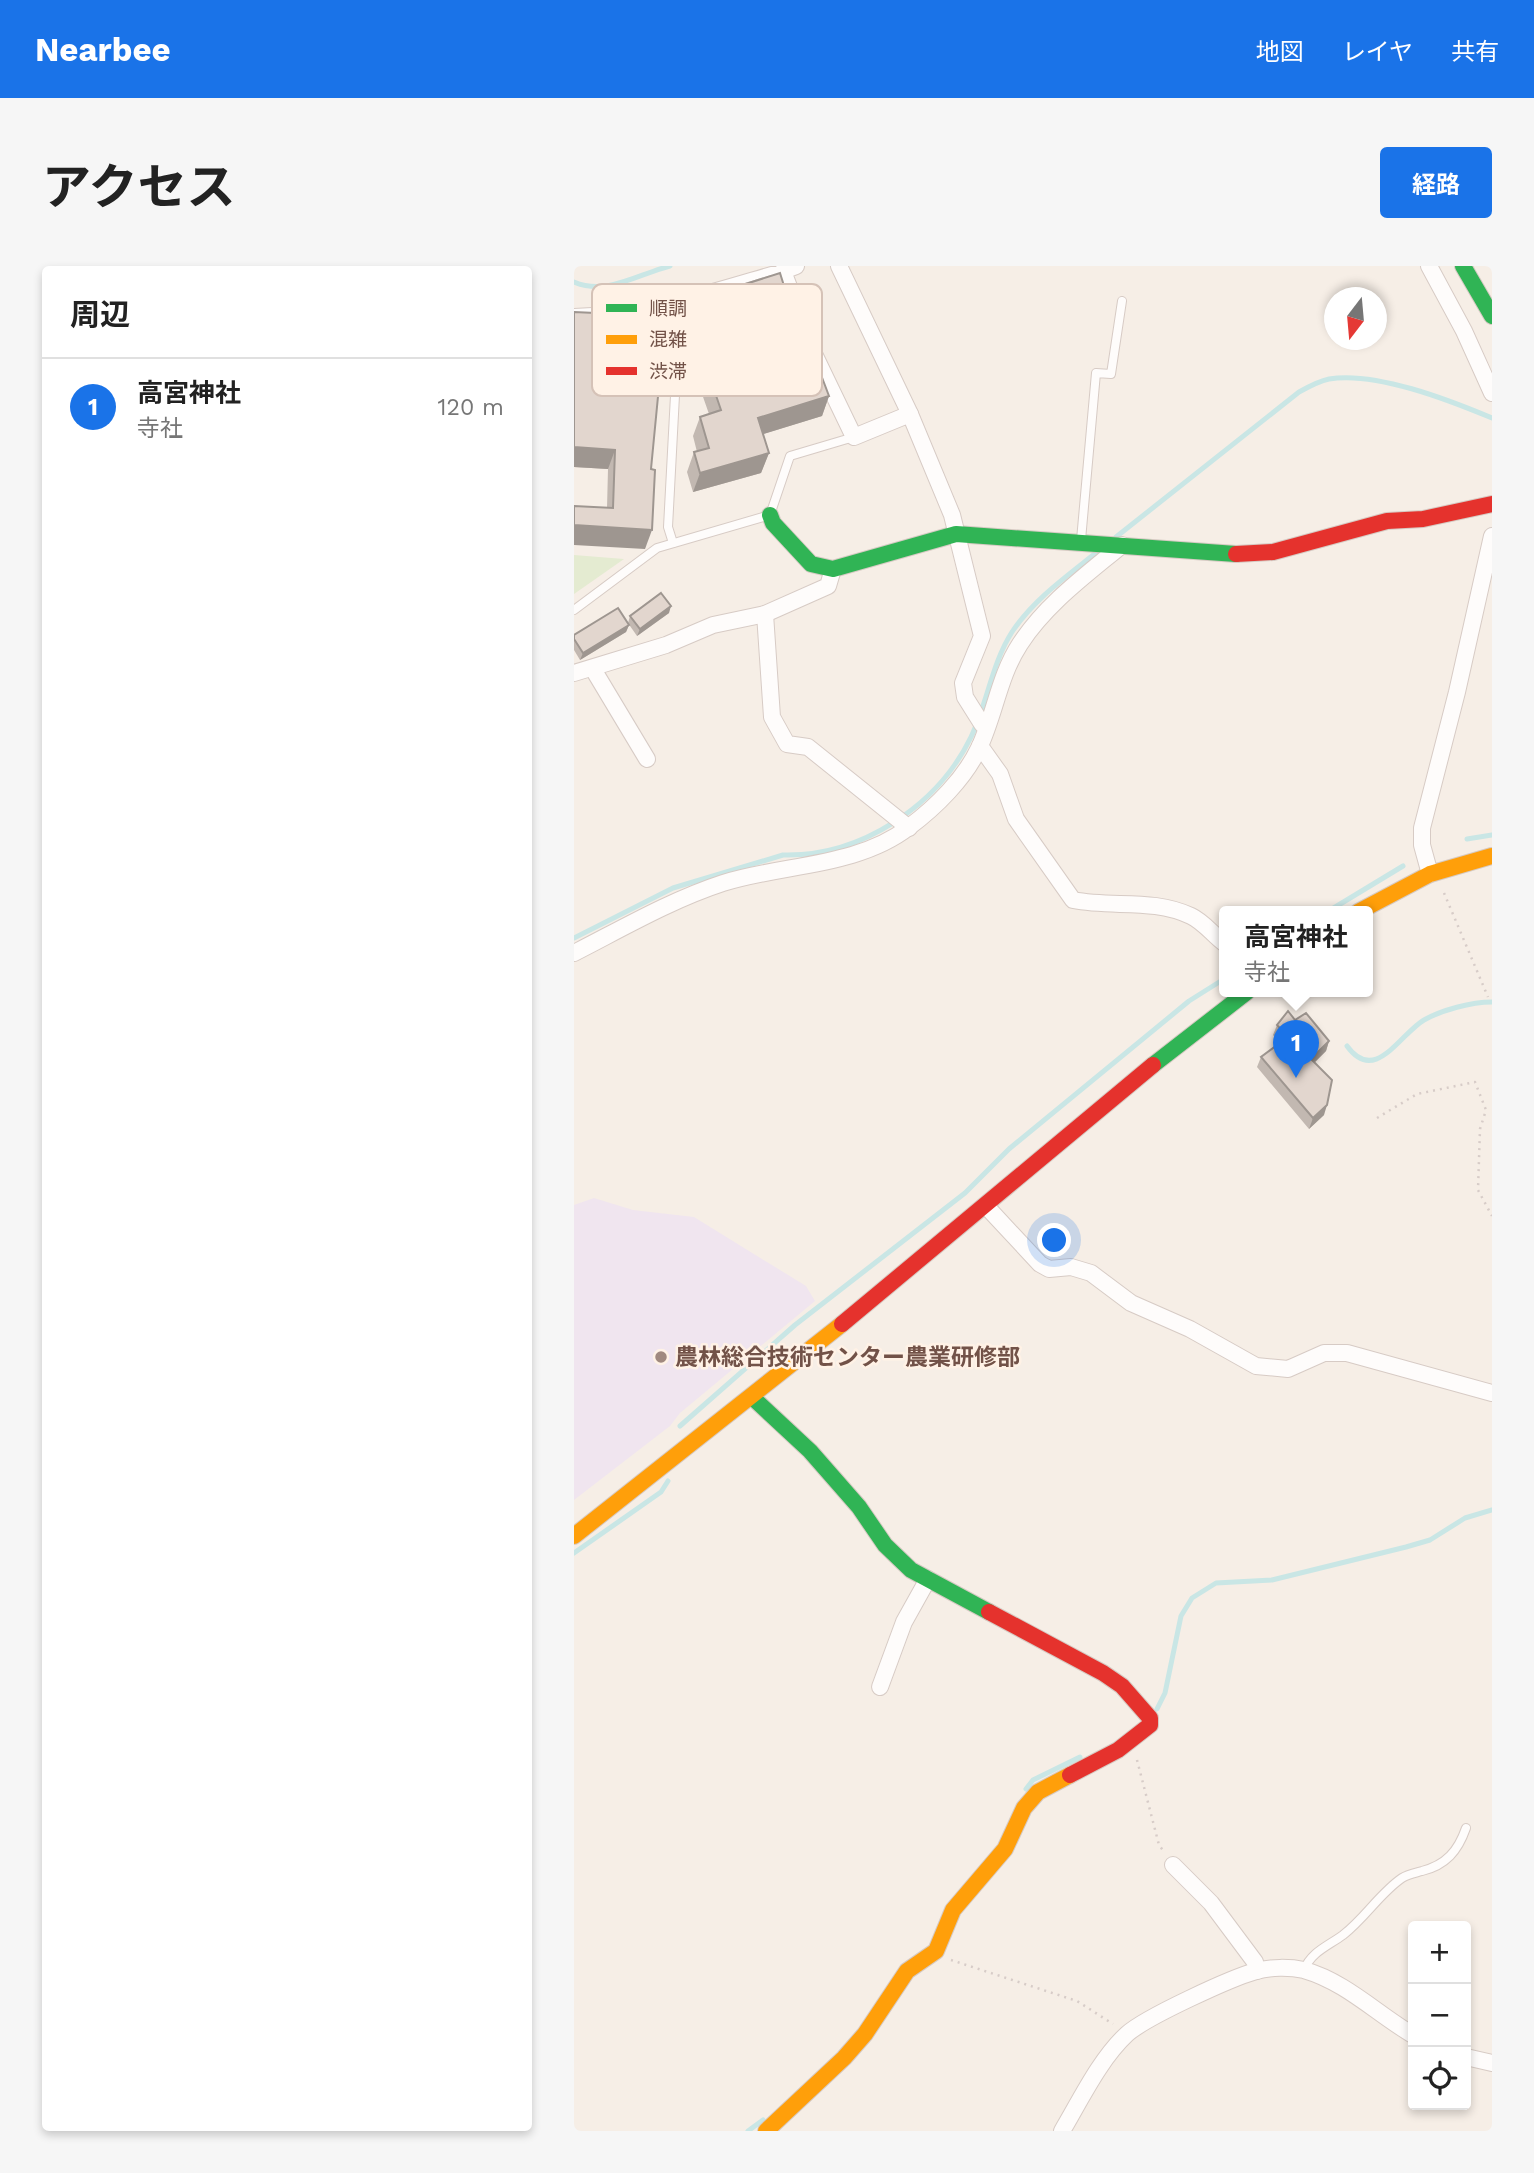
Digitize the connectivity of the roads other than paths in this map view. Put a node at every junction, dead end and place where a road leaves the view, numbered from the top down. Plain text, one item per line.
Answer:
1 (839, 266) edge
2 (1429, 266) edge
3 (1463, 266) edge
4 (790, 268) edge
5 (727, 284) edge
6 (1122, 302) dead end
7 (574, 313) edge
8 (592, 313) edge
9 (1492, 316) edge
10 (822, 371) edge
11 (1492, 393) edge
12 (675, 396) edge
13 (910, 414) junction
14 (854, 437) junction
15 (1492, 504) edge
16 (770, 514) junction
17 (956, 534) junction
18 (1492, 536) edge
19 (1081, 540) junction
20 (673, 543) junction
21 (1122, 545) junction
22 (833, 569) junction
23 (574, 610) edge
24 (765, 614) junction
25 (593, 669) junction
26 (574, 673) edge
27 (987, 726) junction
28 (980, 746) junction
29 (647, 759) dead end
30 (909, 828) junction
31 (1492, 856) edge
32 (1430, 874) junction
33 (1370, 906) edge
34 (1219, 938) edge
35 (574, 953) edge
36 (1241, 997) edge
37 (986, 1206) junction
38 (1492, 1393) edge
39 (752, 1397) junction
40 (574, 1536) edge
41 (928, 1579) junction
42 (880, 1687) dead end
43 (1466, 1828) dead end
44 (1173, 1865) road end
45 (1304, 1970) junction
46 (1257, 1971) junction
47 (1408, 2031) edge
48 (1471, 2058) edge
49 (1492, 2063) edge
50 (766, 2131) edge
51 (1062, 2131) edge

1 - 13 street
2 - 11 street
3 - 9 main road
4 - 5 lane
6 - 19 lane
7 - 8 lane
10 - 14 street
12 - 20 lane
13 - 14 street
13 - 17 street
14 - 16 lane
15 - 21 main road
16 - 20 lane
16 - 22 main road
17 - 19 main road
17 - 22 main road
17 - 27 street
18 - 32 street
19 - 21 main road
20 - 23 lane
21 - 27 street
22 - 24 street
24 - 25 street
24 - 30 street
25 - 26 street
25 - 29 street
27 - 28 street
28 - 30 street
28 - 34 street
30 - 35 street
31 - 32 main road
32 - 33 main road
36 - 37 main road
37 - 38 street
37 - 39 main road
39 - 40 main road
39 - 41 main road
41 - 42 street
41 - 50 main road
43 - 45 lane
44 - 46 street
45 - 46 street
45 - 47 street
46 - 51 street
48 - 49 street

